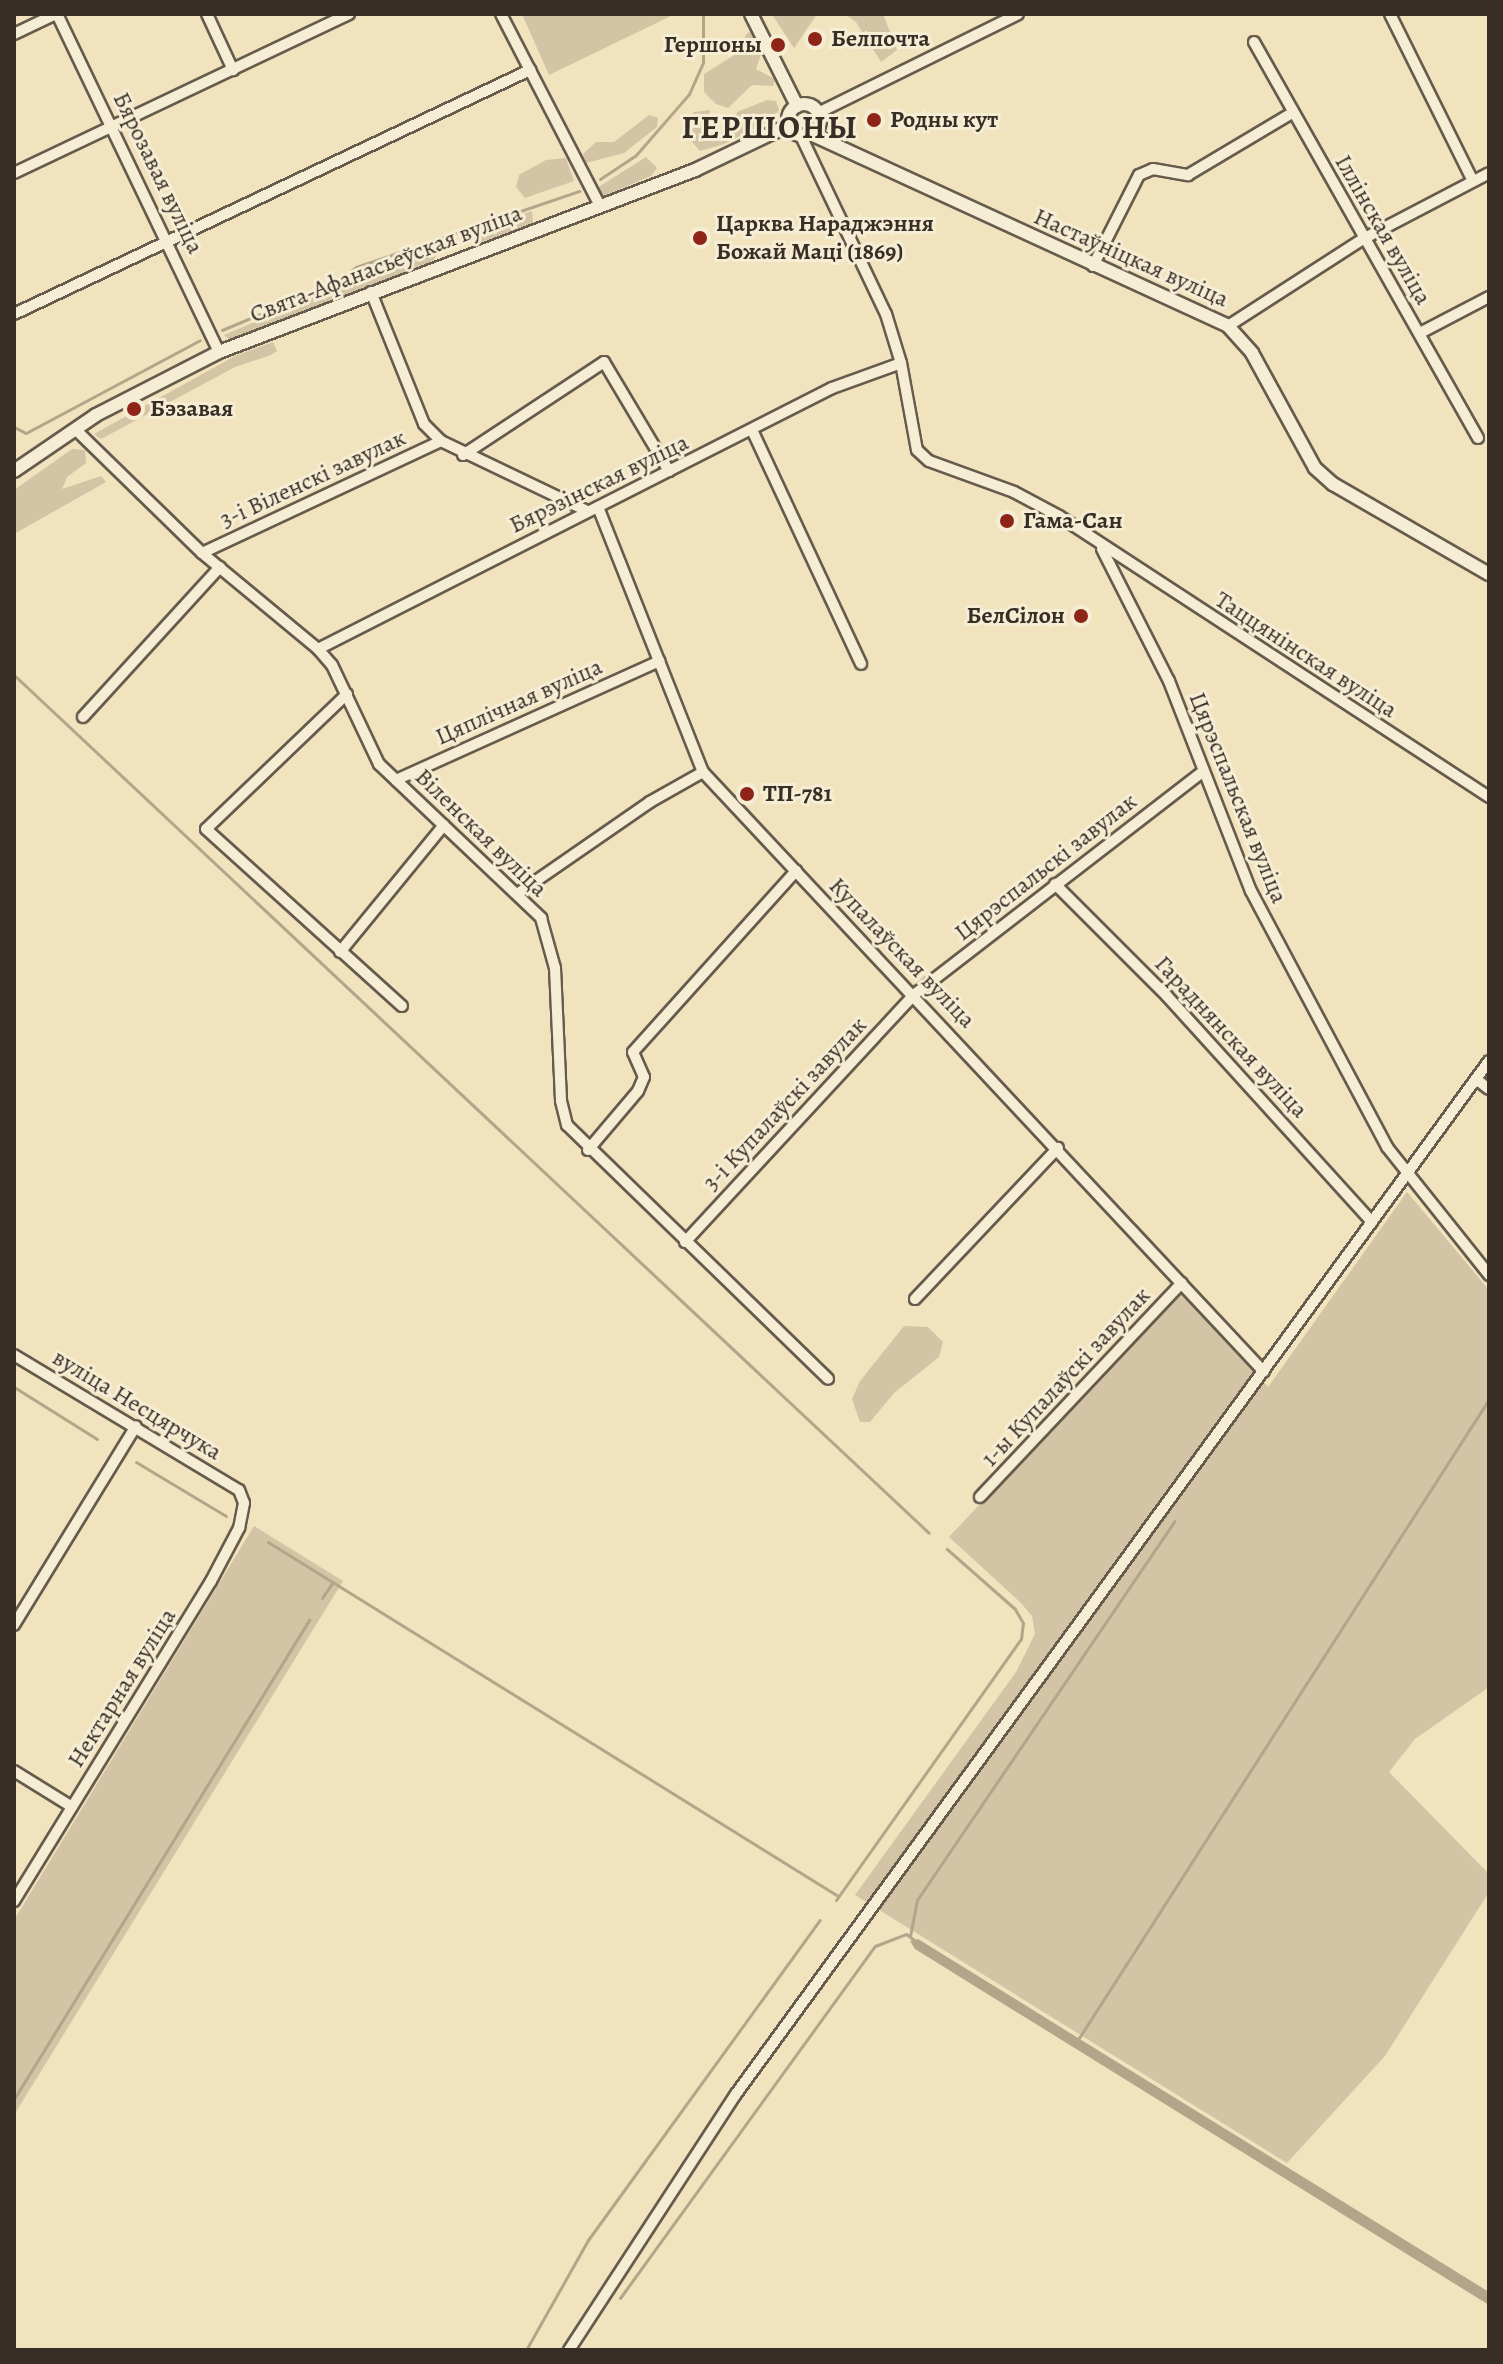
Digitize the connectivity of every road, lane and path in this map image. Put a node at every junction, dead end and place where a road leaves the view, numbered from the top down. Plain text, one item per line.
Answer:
1 (57, 14) edge
2 (207, 14) edge
3 (349, 14) edge
4 (501, 14) edge
5 (751, 14) edge
6 (1018, 14) edge
7 (1390, 14) edge
8 (14, 34) edge
9 (1254, 42) dead end
10 (233, 70) junction
11 (530, 70) junction
12 (797, 106) junction
13 (818, 113) junction
14 (1292, 113) junction
15 (113, 124) junction
16 (789, 125) junction
17 (806, 135) junction
18 (14, 173) edge
19 (1489, 173) edge
20 (1473, 181) junction
21 (600, 206) junction
22 (1363, 239) junction
23 (169, 240) junction
24 (1093, 266) junction
25 (371, 292) junction
26 (1489, 297) edge
27 (14, 314) edge
28 (1228, 326) junction
29 (1420, 333) junction
30 (219, 352) junction
31 (901, 363) junction
32 (75, 429) junction
33 (752, 430) junction
34 (1478, 438) dead end
35 (441, 441) junction
36 (463, 455) junction
37 (14, 471) edge
38 (669, 471) junction
39 (592, 509) junction
40 (1101, 547) junction
41 (202, 553) junction
42 (220, 567) junction
43 (1489, 574) edge
44 (318, 649) junction
45 (659, 661) junction
46 (861, 664) dead end
47 (347, 694) junction
48 (83, 717) dead end
49 (703, 772) junction
50 (1201, 773) junction
51 (396, 780) junction
52 (1489, 797) edge
53 (444, 825) junction
54 (796, 871) junction
55 (1055, 884) junction
56 (517, 894) junction
57 (340, 952) junction
58 (915, 994) junction
59 (402, 1006) dead end
60 (1489, 1061) edge
61 (1476, 1079) junction
62 (1489, 1089) edge
63 (1058, 1148) junction
64 (588, 1150) junction
65 (1405, 1175) junction
66 (1372, 1222) junction
67 (685, 1242) junction
68 (1489, 1275) edge
69 (1182, 1283) junction
70 (915, 1299) dead end
71 (14, 1355) edge
72 (1264, 1372) junction
73 (828, 1379) dead end
74 (136, 1426) junction
75 (239, 1490) joint
76 (980, 1497) dead end
77 (14, 1625) edge
78 (14, 1771) edge
79 (72, 1807) junction
80 (14, 1901) edge
81 (569, 2350) edge

1 - 8 street
1 - 15 street, Бярозавая вуліца
2 - 10 street
3 - 10 street
4 - 11 street
5 - 12 street
6 - 13 street
7 - 20 street
9 - 14 street, Іллінская вуліца
10 - 15 street
11 - 21 street
11 - 23 street
12 - 13 street
12 - 16 street
13 - 17 street
14 - 22 street, Іллінская вуліца
14 - 24 street
15 - 18 street
15 - 23 street, Бярозавая вуліца
16 - 17 street
16 - 21 street, Свята-Афанасьеўская вуліца
17 - 24 street, Настаўніцкая вуліца
17 - 31 street
19 - 20 street
20 - 22 street
21 - 25 street, Свята-Афанасьеўская вуліца
22 - 28 street
22 - 29 street, Іллінская вуліца
23 - 27 street
23 - 30 street, Бярозавая вуліца
24 - 28 street, Настаўніцкая вуліца
25 - 30 street, Свята-Афанасьеўская вуліца
25 - 35 street
26 - 29 street
28 - 43 street, Настаўніцкая вуліца
29 - 34 street, Іллінская вуліца
30 - 32 street, Свята-Афанасьеўская вуліца
31 - 33 street, Бярэзінская вуліца
31 - 40 street, Цярэспальская вуліца
32 - 37 street, Свята-Афанасьеўская вуліца
32 - 41 street, Віленская вуліца
33 - 38 street, Бярэзінская вуліца
33 - 46 street
35 - 36 street
35 - 41 street, 3-і Віленскі завулак
36 - 38 street
36 - 39 street
38 - 39 street, Бярэзінская вуліца
39 - 44 street, Бярэзінская вуліца
39 - 45 street, Купалаўская вуліца
40 - 50 street, Цярэспальская вуліца
40 - 52 street, Таццянінская вуліца
41 - 42 street, Віленская вуліца
42 - 44 street, Віленская вуліца
42 - 48 street, 3-і Віленскі завулак
44 - 47 street, Віленская вуліца
45 - 49 street, Купалаўская вуліца
45 - 51 street, Цяплічная вуліца
47 - 51 street, Віленская вуліца
47 - 57 street
49 - 54 street, Купалаўская вуліца
49 - 56 street
50 - 55 street, Цярэспальскі завулак
50 - 65 street, Цярэспальская вуліца
51 - 53 street, Віленская вуліца
53 - 56 street, Віленская вуліца
53 - 57 street
54 - 58 street, Купалаўская вуліца
54 - 64 street
55 - 58 street, Цярэспальскі завулак
55 - 66 street, Гараднянская вуліца
56 - 64 street, Віленская вуліца
57 - 59 street
58 - 63 street, Купалаўская вуліца
58 - 67 street, 3-і Купалаўскі завулак
60 - 61 street
61 - 62 street
61 - 65 street
63 - 69 street, Купалаўская вуліца
63 - 70 street
64 - 67 street, Віленская вуліца
65 - 66 street
65 - 68 street, Цярэспальская вуліца
66 - 72 street
67 - 73 street, Віленская вуліца
69 - 72 street, Купалаўская вуліца
69 - 76 street, 1-ы Купалаўскі завулак
71 - 74 street, вуліца Несцярчука
72 - 81 street
74 - 75 street, вуліца Несцярчука
74 - 77 street
75 - 79 street, Нектарная вуліца
78 - 79 street
79 - 80 street, Нектарная вуліца

